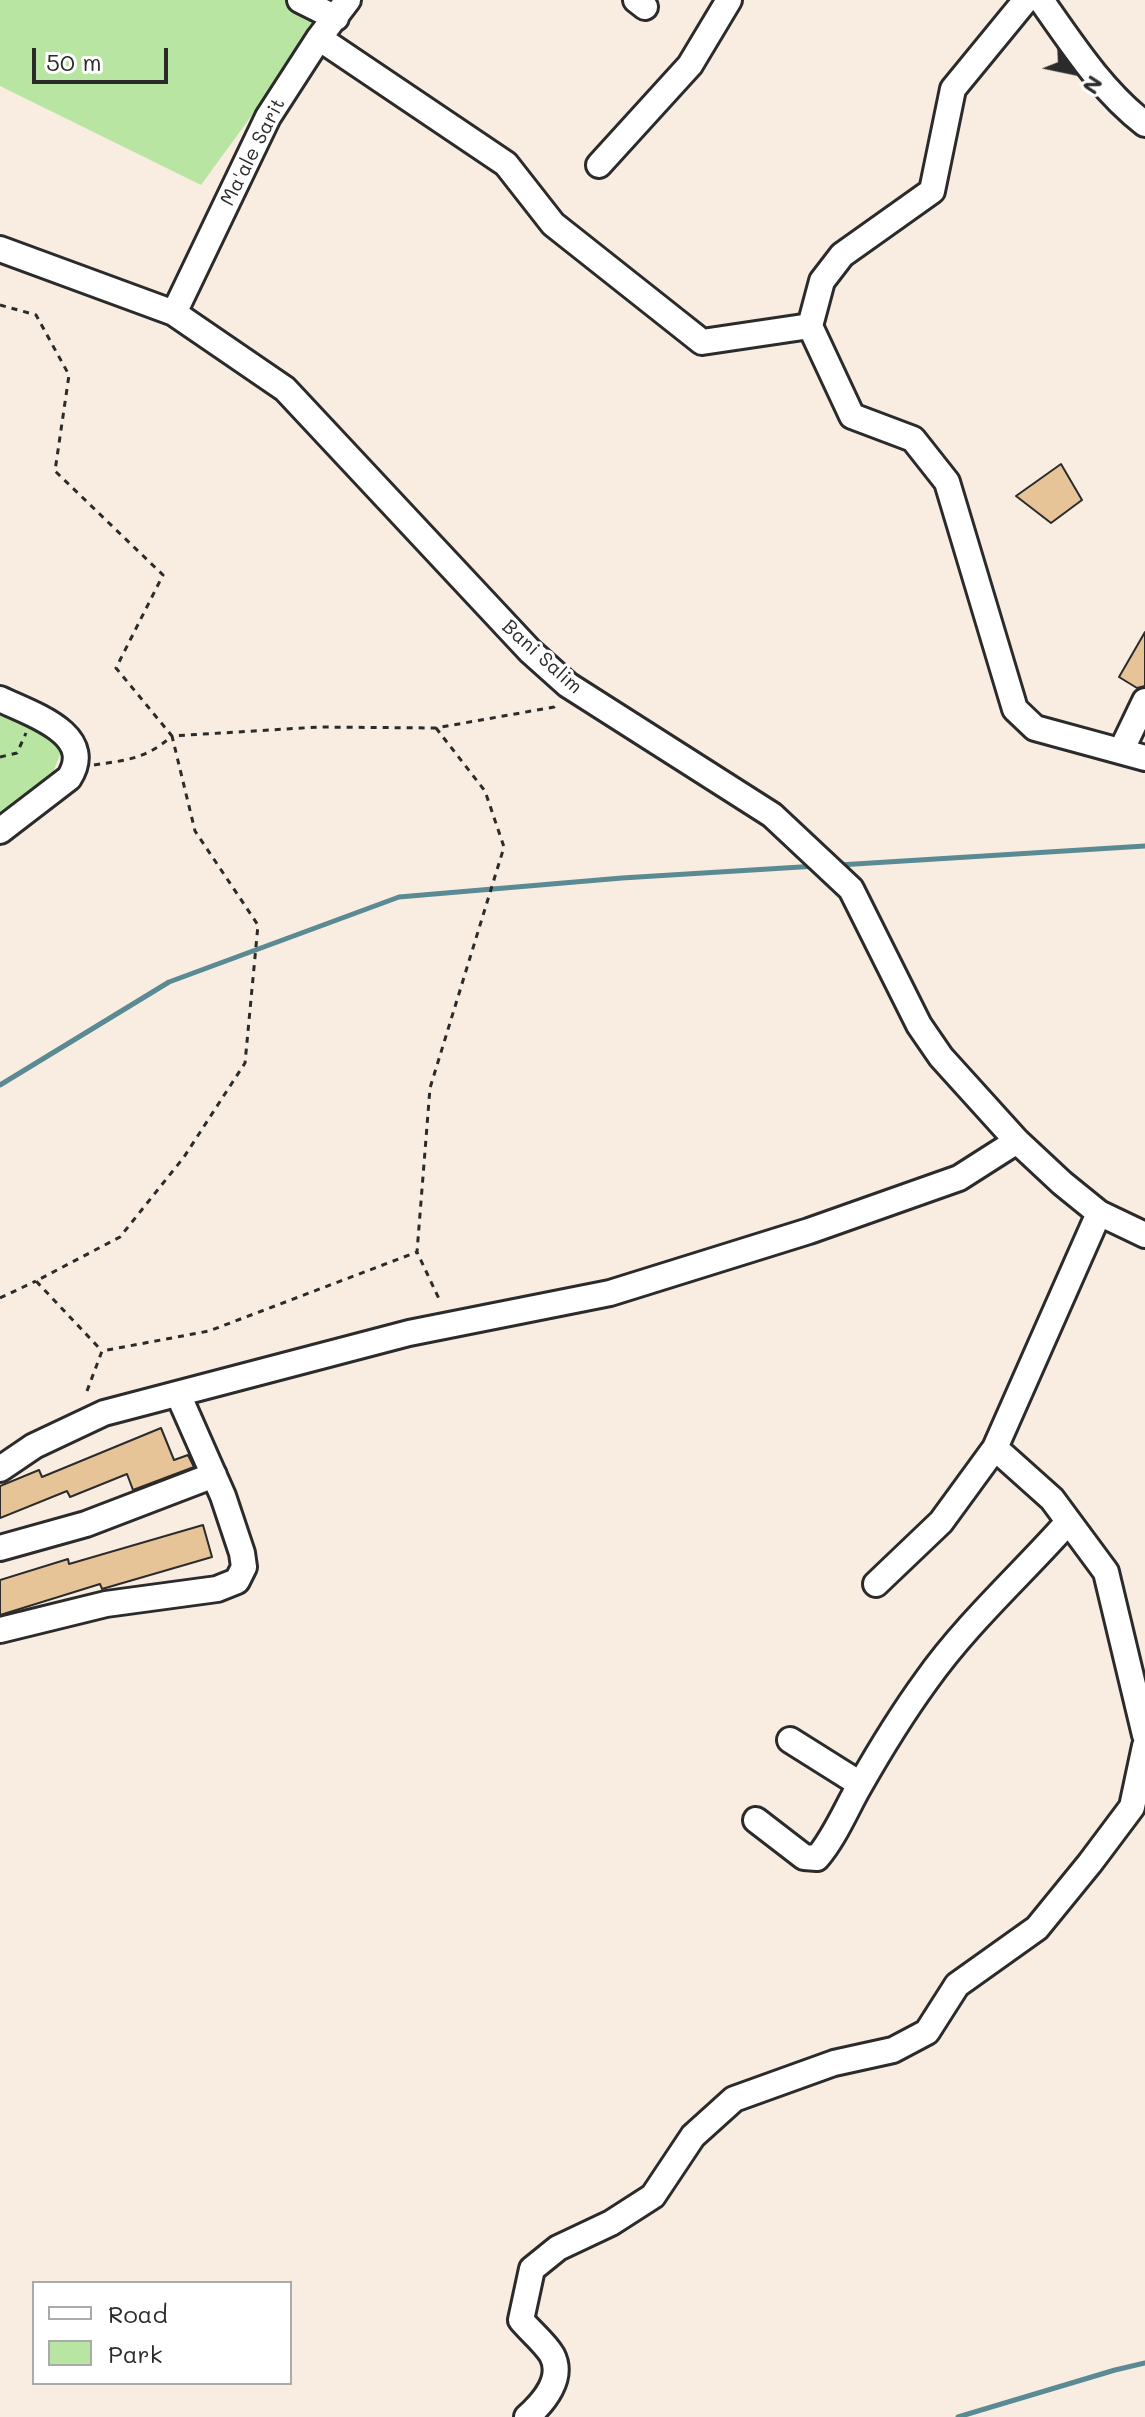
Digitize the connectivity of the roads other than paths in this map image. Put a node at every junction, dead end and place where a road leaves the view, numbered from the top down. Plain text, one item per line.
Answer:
1 (300, 0) edge
2 (729, 0) edge
3 (1026, 0) edge
4 (1041, 0) edge
5 (342, 9) edge
6 (319, 38) junction
7 (1145, 124) edge
8 (599, 165) dead end
9 (0, 249) edge
10 (174, 313) junction
11 (810, 326) junction
12 (0, 699) edge
13 (1145, 701) edge
14 (1121, 751) junction
15 (1145, 758) edge
16 (0, 831) edge
17 (1017, 1141) junction
18 (1099, 1213) junction
19 (1145, 1235) edge
20 (178, 1394) junction
21 (995, 1448) junction
22 (0, 1469) edge
23 (214, 1475) junction
24 (1068, 1522) junction
25 (0, 1548) edge
26 (876, 1584) dead end
27 (0, 1630) edge
28 (1145, 1735) edge
29 (790, 1740) dead end
30 (1145, 1746) edge
31 (860, 1784) junction
32 (756, 1820) dead end
33 (527, 2417) edge

1 - 5 street
2 - 8 street
3 - 11 street
4 - 7 street
5 - 6 street, Ma'ale Sarit
6 - 10 street, Ma'ale Sarit
6 - 11 street
9 - 10 street, Bani Salim
10 - 17 street, Bani Salim
11 - 14 street
12 - 16 street
13 - 14 street
14 - 15 street
17 - 18 street, Bani Salim
17 - 20 street
18 - 19 street, Bani Salim
18 - 21 street
20 - 22 street
20 - 23 street
21 - 24 street
21 - 26 street
23 - 25 street
23 - 27 street
24 - 28 street
24 - 31 street
29 - 31 street
30 - 33 street
31 - 32 street

